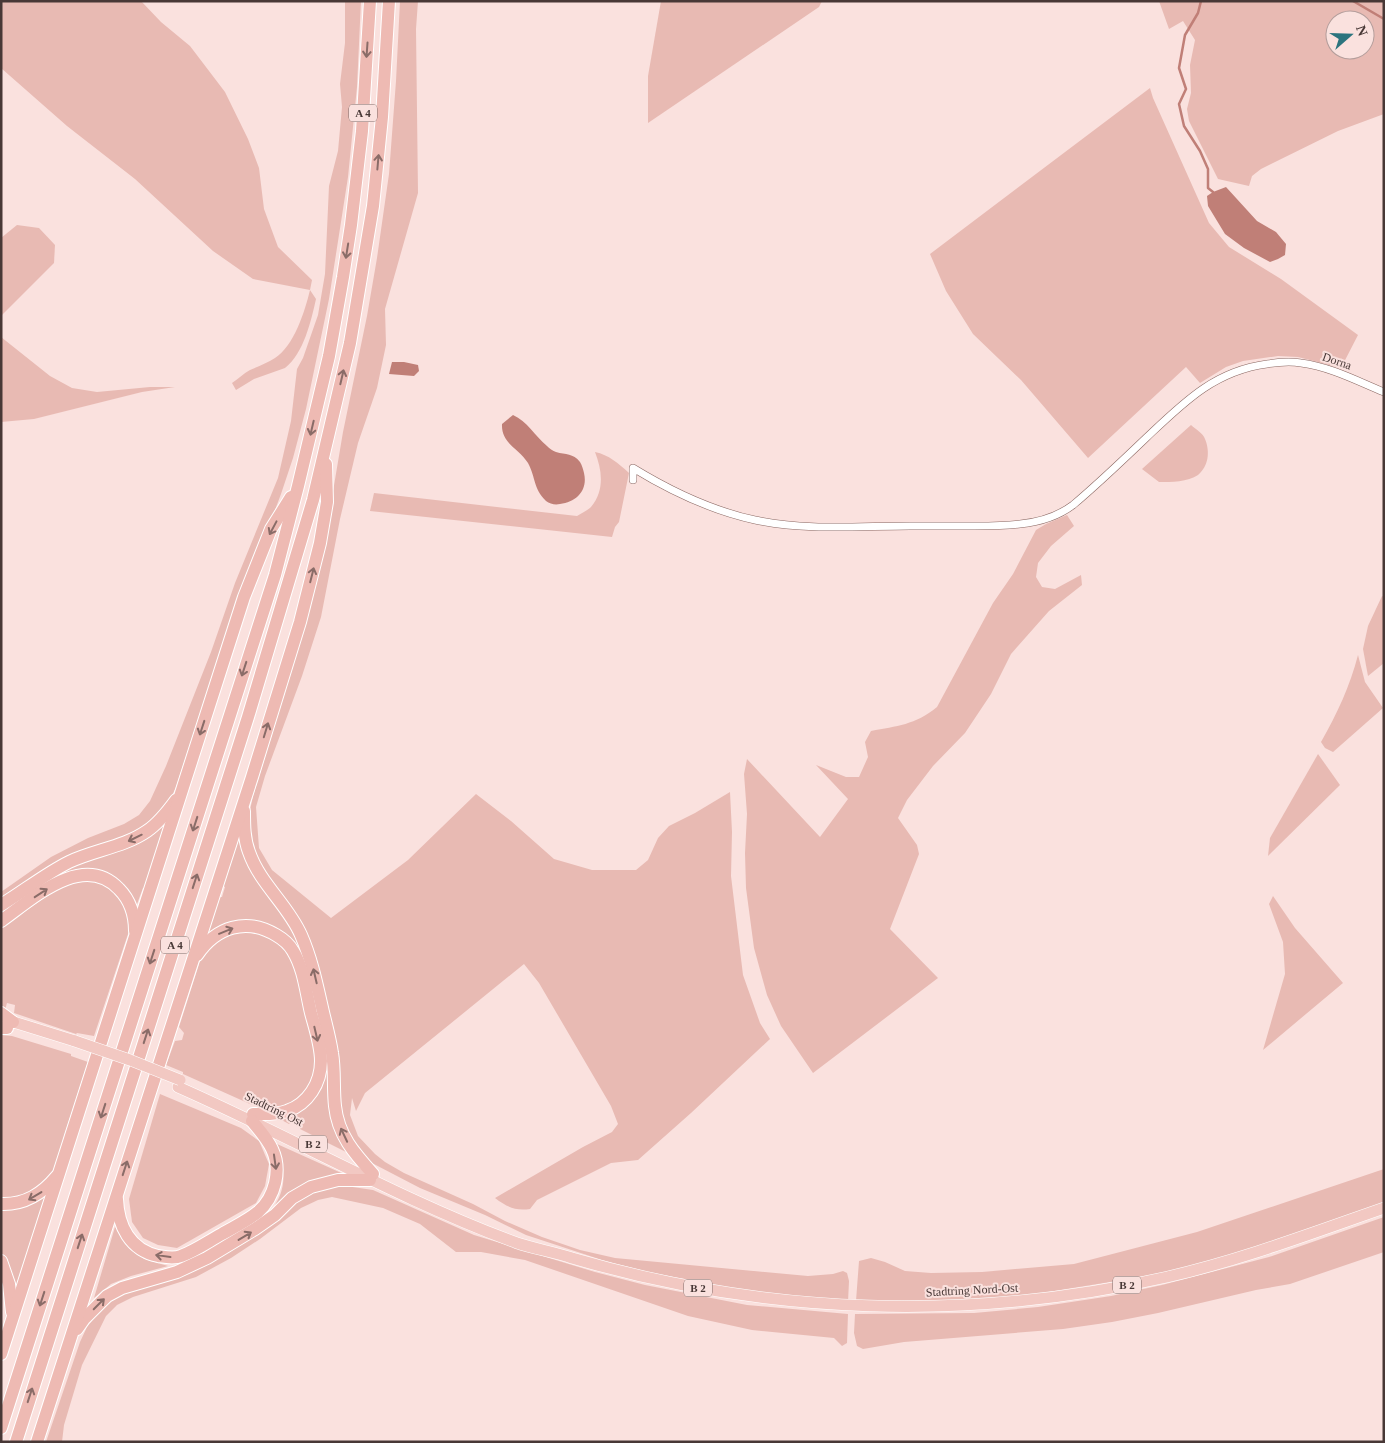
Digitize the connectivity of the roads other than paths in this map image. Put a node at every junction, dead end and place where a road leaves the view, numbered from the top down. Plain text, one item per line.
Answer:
1 (370, 1) edge
2 (389, 1) edge
3 (1384, 392) edge
4 (326, 447) junction
5 (633, 480) dead end
6 (298, 486) junction
7 (182, 792) junction
8 (244, 799) junction
9 (1, 906) edge
10 (1, 921) edge
11 (135, 939) junction
12 (191, 963) junction
13 (1, 1013) edge
14 (5, 1024) edge
15 (252, 1117) junction
16 (60, 1172) junction
17 (372, 1177) junction
18 (117, 1193) junction
19 (1, 1204) edge
20 (1384, 1208) edge
21 (1, 1261) edge
22 (12, 1322) junction
23 (69, 1342) junction
24 (1, 1354) edge
25 (1, 1428) edge
26 (16, 1442) edge
27 (37, 1442) edge

1 -> 6 highway, A 4
4 -> 2 highway, A 4
3 - 5 street, Dorna
8 -> 4 highway
26 -> 4 highway, A 4
6 -> 7 highway
6 -> 25 highway, A 4
7 -> 9 highway
7 - 11 highway
8 - 12 highway
17 -> 8 highway
10 -> 11 highway
11 - 16 highway
12 -> 15 highway
18 -> 12 highway
13 - 14 highway
14 - 15 highway, Stadtring Ost / B 2, bridge
15 - 17 highway, B 2
15 -> 18 highway
16 -> 19 highway
16 - 22 highway
17 - 20 highway, Stadtring Nord-Ost / B 2
23 -> 17 highway
18 - 23 highway
21 - 22 highway
22 - 24 highway
23 - 27 highway

